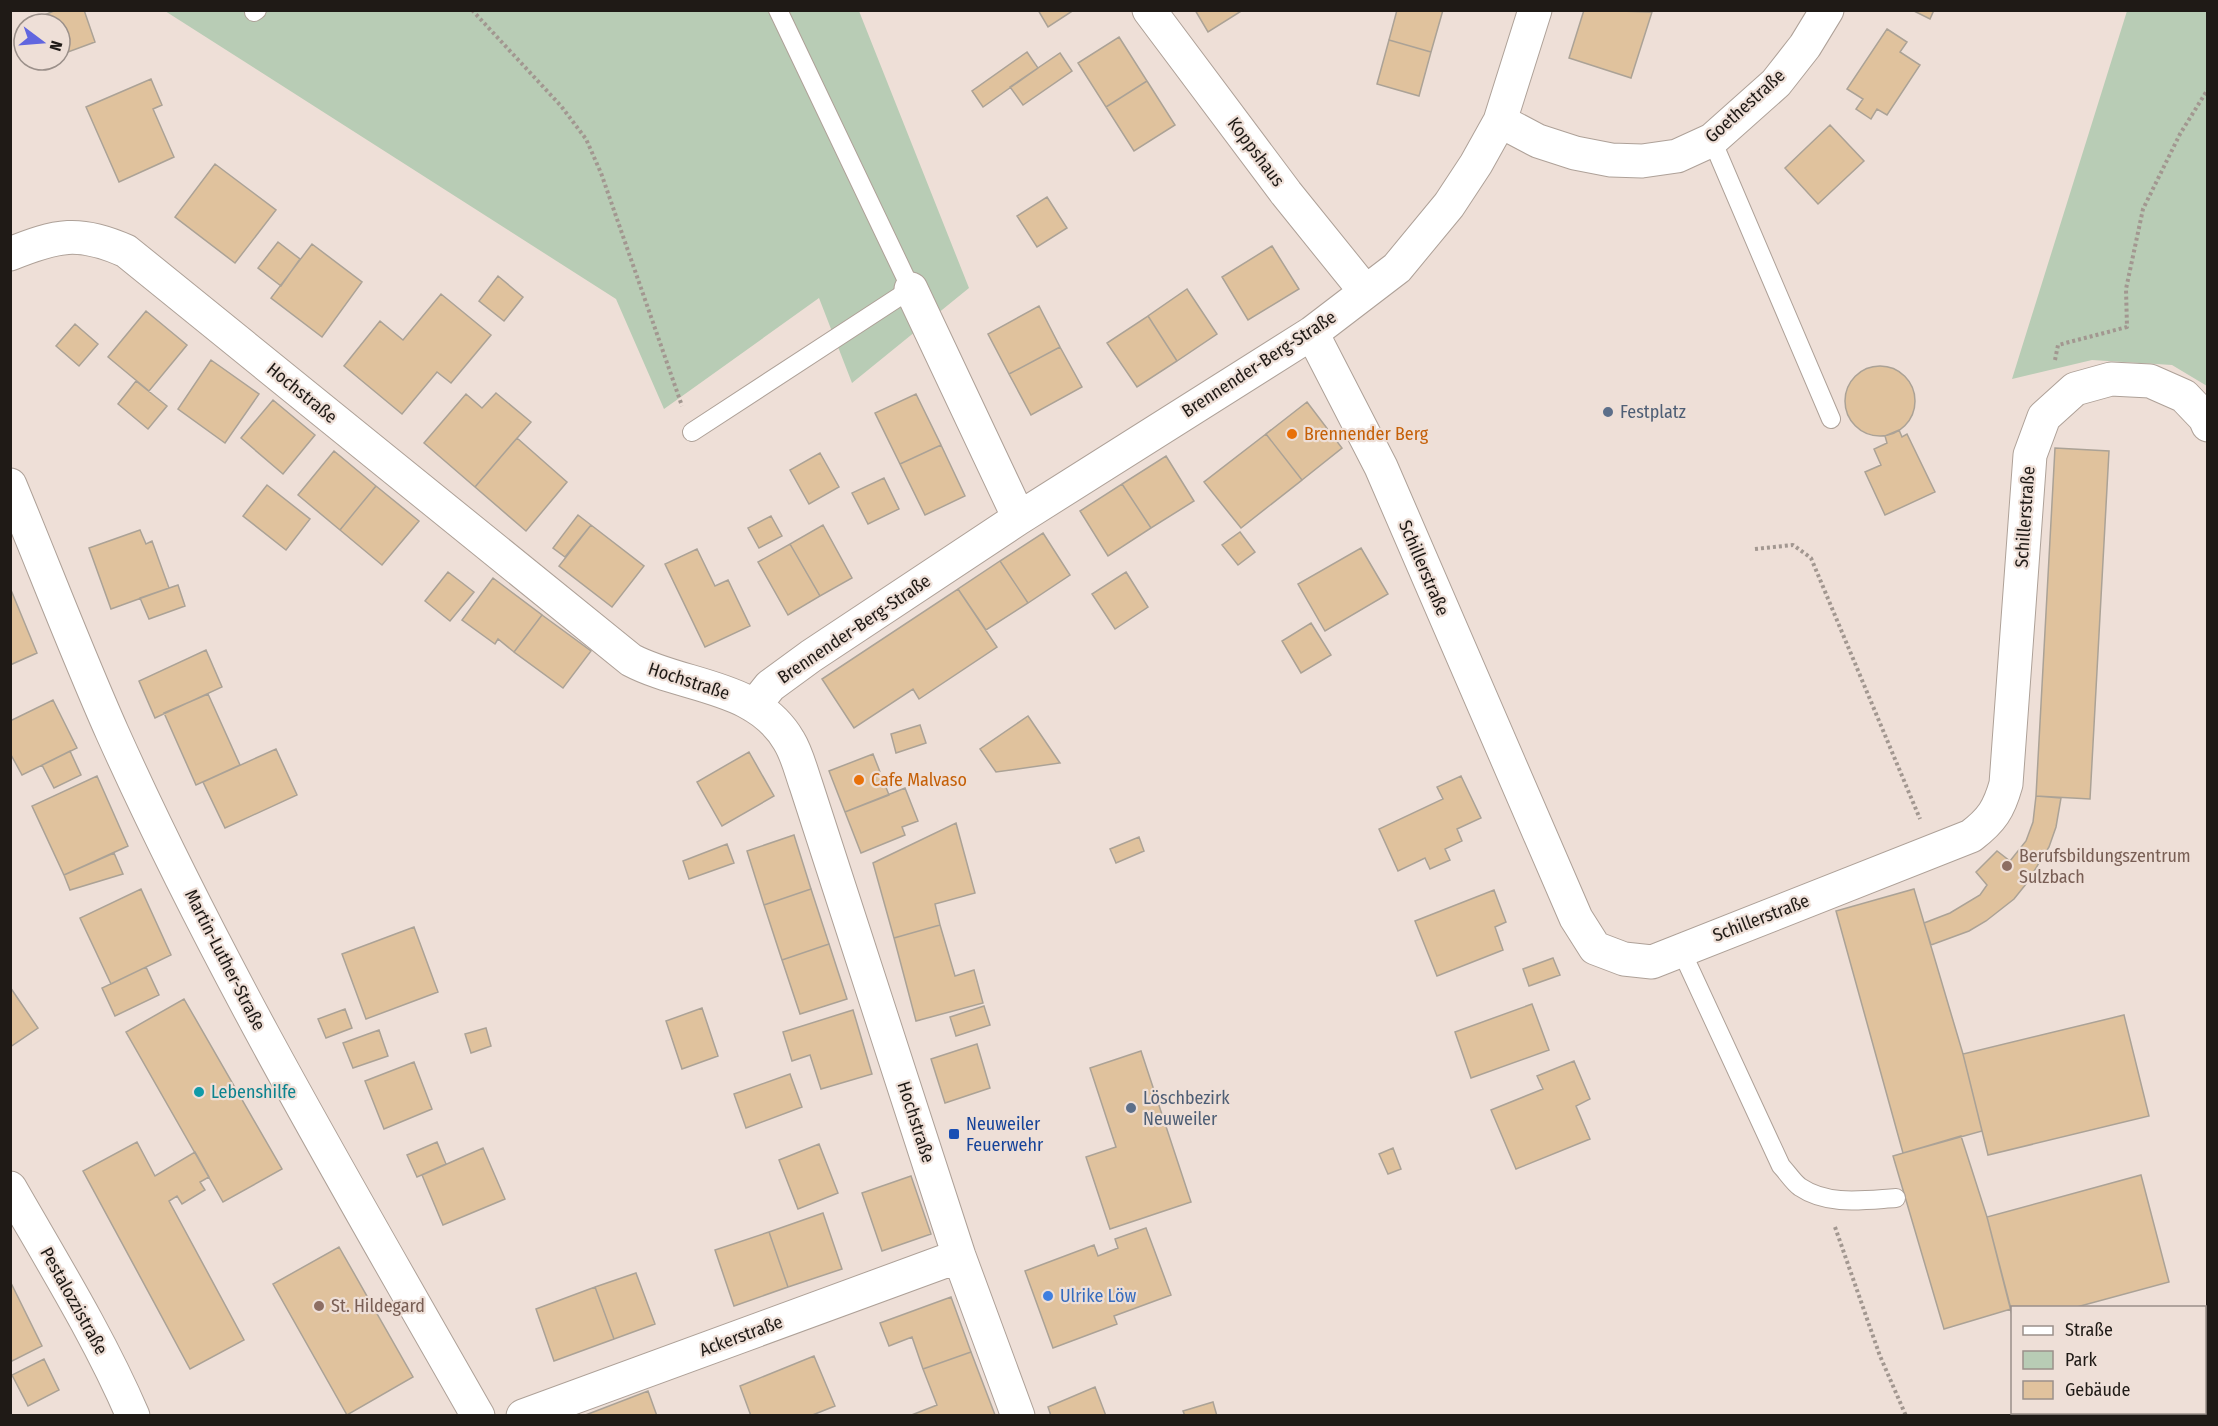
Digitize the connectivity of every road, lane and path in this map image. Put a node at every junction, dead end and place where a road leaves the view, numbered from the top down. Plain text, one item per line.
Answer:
1 (472, 10) edge
2 (778, 10) edge
3 (1149, 10) edge
4 (1535, 10) edge
5 (1827, 10) edge
6 (2208, 88) edge
7 (1500, 121) junction
8 (1712, 140) junction
9 (10, 254) edge
10 (911, 289) junction
11 (1365, 291) junction
12 (1312, 333) junction
13 (2044, 417) junction
14 (1831, 419) dead end
15 (2208, 425) edge
16 (692, 432) joint
17 (10, 485) edge
18 (1019, 518) junction
19 (1755, 549) dead end
20 (754, 706) junction
21 (1933, 851) junction
22 (1681, 950) junction
23 (10, 1188) edge
24 (1824, 1198) junction
25 (1896, 1198) dead end
26 (959, 1256) junction
27 (133, 1416) edge
28 (478, 1416) edge
29 (523, 1416) edge
30 (1018, 1416) edge
31 (1906, 1416) edge

1 - 16 path
2 - 10 lane
3 - 11 street, Koppshaus
4 - 7 street, Brennender-Berg-Straße
5 - 8 street, Goethestraße
6 - 13 path
7 - 8 street, Goethestraße
7 - 11 street, Brennender-Berg-Straße
8 - 14 lane
9 - 20 street, Hochstraße
10 - 16 lane
10 - 18 street
11 - 12 street, Brennender-Berg-Straße
12 - 18 street, Brennender-Berg-Straße
12 - 22 street, Schillerstraße
13 - 15 street, Schillerstraße
13 - 21 street, Schillerstraße
17 - 28 street, Martin-Luther-Straße
18 - 20 street, Brennender-Berg-Straße
19 - 21 path
20 - 26 street, Hochstraße
21 - 22 street, Schillerstraße
22 - 24 lane
23 - 27 street, Pestalozzistraße
24 - 25 lane
24 - 31 path
26 - 29 street, Ackerstraße
26 - 30 street, Hochstraße

